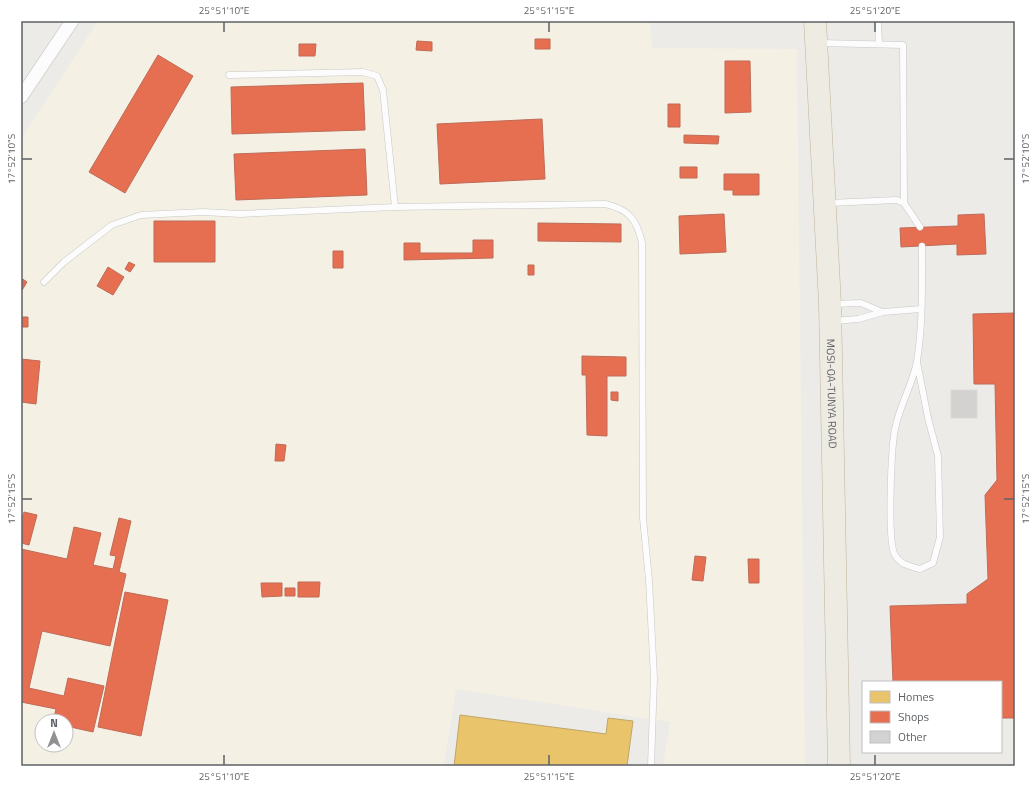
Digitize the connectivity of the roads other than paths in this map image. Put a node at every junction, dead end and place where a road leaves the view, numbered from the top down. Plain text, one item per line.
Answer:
1 (72, 21) edge
2 (815, 21) edge
3 (878, 21) edge
4 (815, 43) junction
5 (879, 44) junction
6 (229, 75) dead end
7 (21, 97) edge
8 (825, 203) junction
9 (904, 203) junction
10 (395, 207) junction
11 (920, 227) dead end
12 (922, 246) dead end
13 (44, 282) dead end
14 (921, 309) junction
15 (829, 312) junction
16 (883, 312) junction
17 (917, 362) junction
18 (650, 766) edge
19 (839, 766) edge

1 - 7 street
2 - 4 highway, MOSI-OA-TUNYA ROAD
3 - 5 lane
4 - 5 lane
4 - 8 highway, MOSI-OA-TUNYA ROAD
5 - 9 lane
6 - 10 lane
8 - 9 lane
8 - 15 highway, MOSI-OA-TUNYA ROAD
9 - 11 lane
10 - 13 lane
10 - 18 lane
12 - 14 lane
14 - 16 lane
14 - 17 lane
15 - 16 lane
15 - 16 lane
15 - 19 highway, MOSI-OA-TUNYA ROAD
17 - 17 lane

